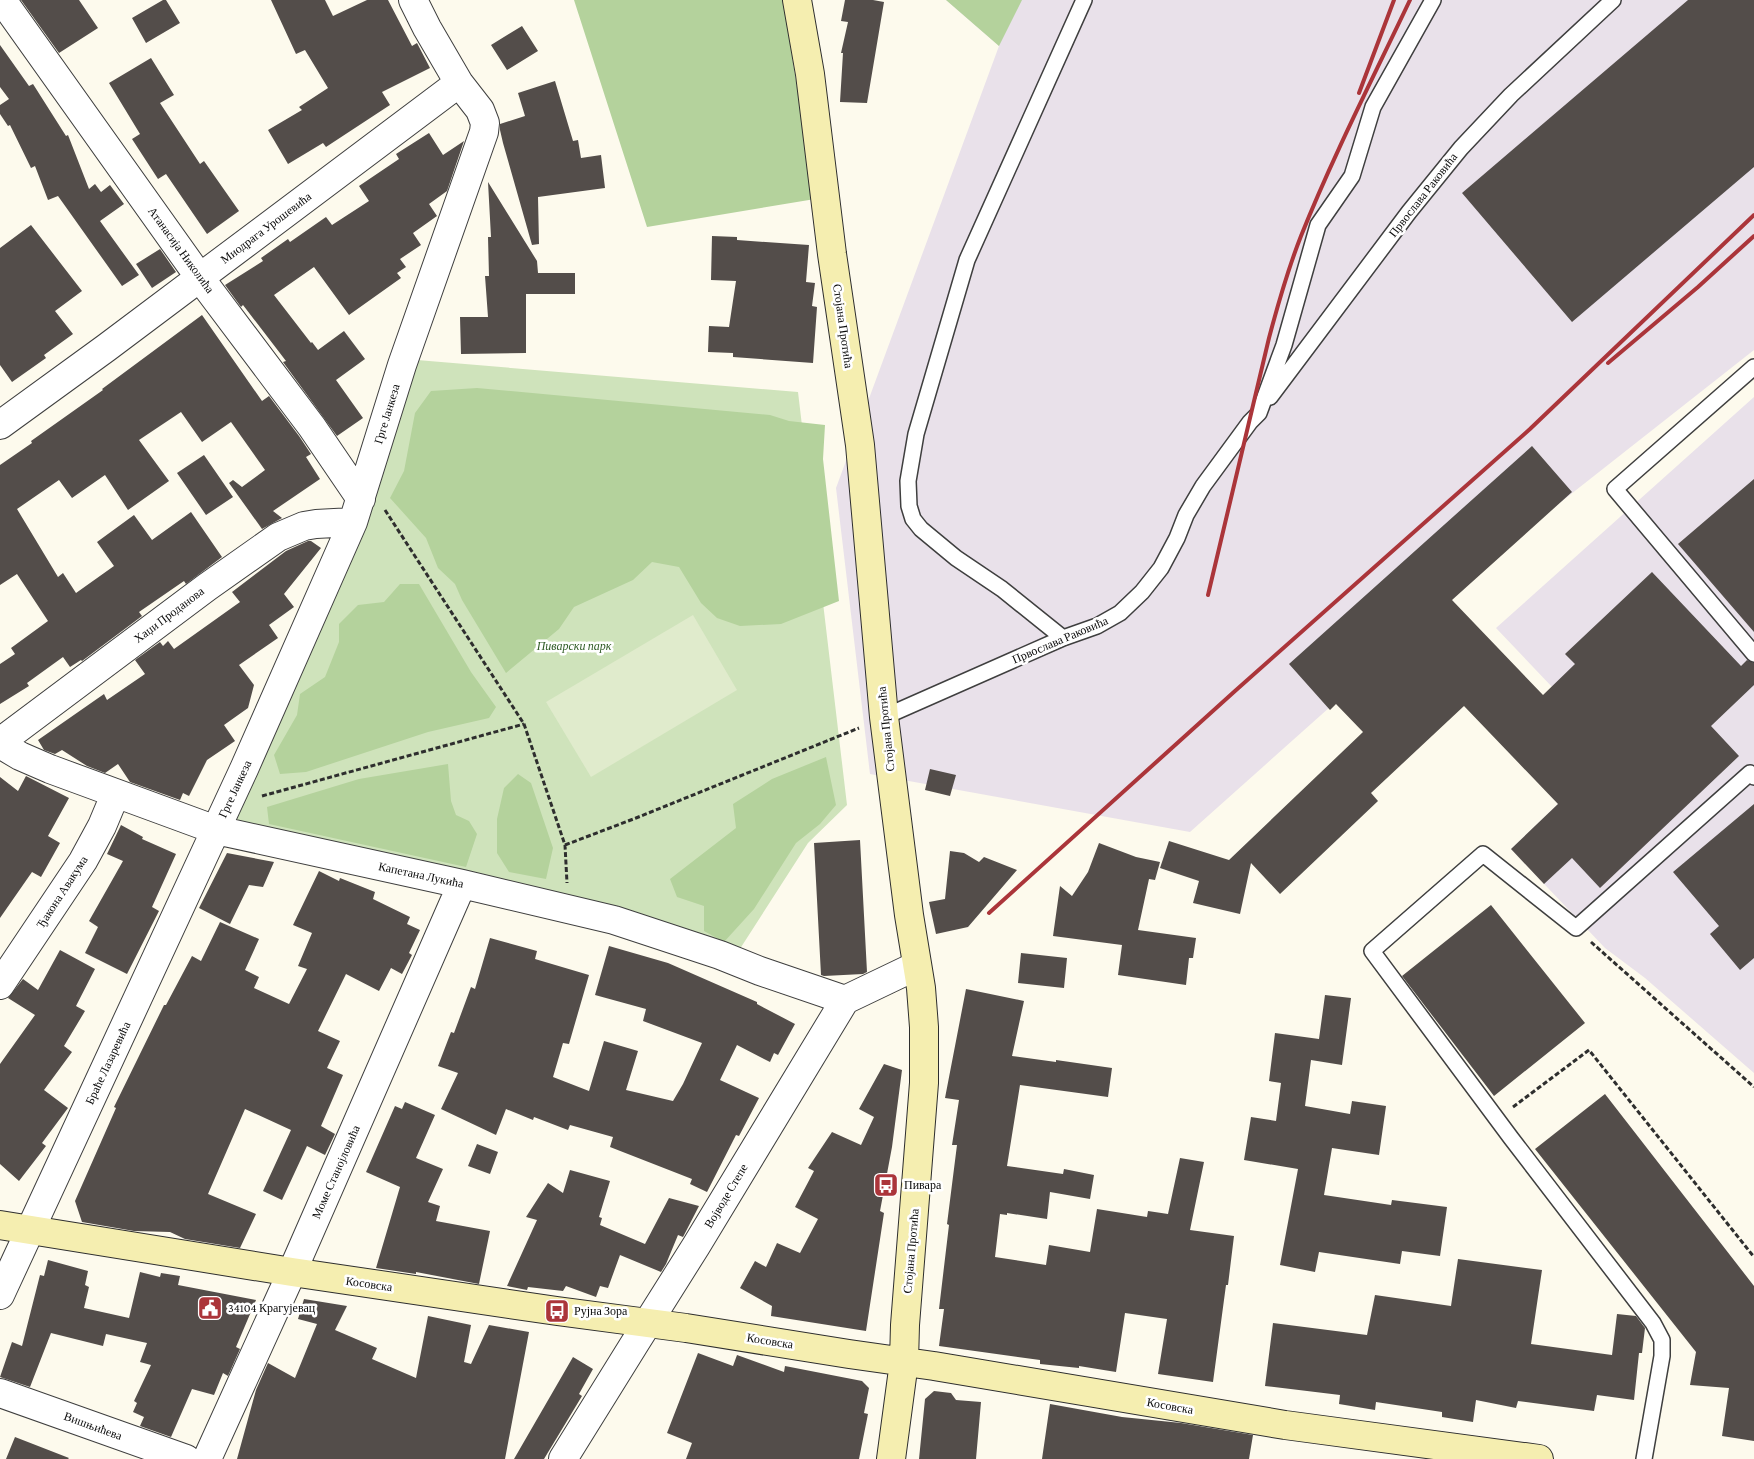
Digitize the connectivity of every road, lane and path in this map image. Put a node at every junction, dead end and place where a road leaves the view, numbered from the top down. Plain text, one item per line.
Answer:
1 (2, 0) edge
2 (413, 0) edge
3 (797, 0) edge
4 (1084, 0) edge
5 (1433, 0) edge
6 (1613, 0) edge
7 (459, 83) junction
8 (200, 278) junction
9 (1754, 367) edge
10 (1259, 413) junction
11 (0, 425) edge
12 (360, 501) junction
13 (1063, 638) junction
14 (1754, 654) edge
15 (884, 718) junction
16 (524, 724) junction
17 (0, 743) edge
18 (1754, 777) edge
19 (115, 794) junction
20 (229, 801) junction
21 (216, 830) junction
22 (565, 845) junction
23 (462, 884) junction
24 (568, 909) junction
25 (1576, 928) junction
26 (916, 966) junction
27 (0, 986) edge
28 (845, 1000) junction
29 (1754, 1087) edge
30 (1508, 1112) dead end
31 (0, 1226) edge
32 (30, 1230) junction
33 (1754, 1257) edge
34 (292, 1272) junction
35 (0, 1295) edge
36 (648, 1322) junction
37 (904, 1362) junction
38 (0, 1393) edge
39 (186, 1459) edge
40 (207, 1459) edge
41 (564, 1459) edge
42 (891, 1459) edge
43 (1539, 1459) edge
44 (1644, 1459) edge

1 - 8 street, Атанасија Николића
2 - 7 street, Грге Јанкеза
3 - 15 street, Стојана Протића
4 - 13 lane
5 - 10 lane, Првослава Раковића
6 - 10 lane, Првослава Раковића
7 - 8 street, Миодрага Урошевића
7 - 12 street, Грге Јанкеза
8 - 11 street, Миодрага Урошевића
8 - 12 street, Атанасија Николића
9 - 14 lane
10 - 13 lane, Првослава Раковића
12 - 16 path
12 - 17 street, Хаџи Проданова
12 - 20 street, Грге Јанкеза
13 - 15 lane, Првослава Раковића
15 - 22 path
15 - 26 street, Стојана Протића
16 - 20 path
16 - 22 path
17 - 19 street, Капетана Лукића
18 - 25 lane
19 - 21 street, Капетана Лукића
19 - 27 street, Ђакона Авакума
20 - 21 street, Грге Јанкеза
21 - 23 street, Капетана Лукића
21 - 32 street, Браће Лазаревића
22 - 24 path
23 - 24 street, Капетана Лукића
23 - 34 street, Моме Станојловића
24 - 28 street, Капетана Лукића
25 - 29 path
25 - 44 lane
26 - 28 street
26 - 37 street, Стојана Протића
28 - 36 street, Војводе Степе
30 - 33 path
31 - 32 street, Косовска
32 - 34 street, Косовска
32 - 35 street, Браће Лазаревића
34 - 36 street, Косовска
34 - 40 street, Моме Станојловића
36 - 37 street, Косовска
36 - 41 street, Војводе Степе
37 - 42 street, Стојана Протића
37 - 43 street, Косовска
38 - 39 street, Вишњићева

